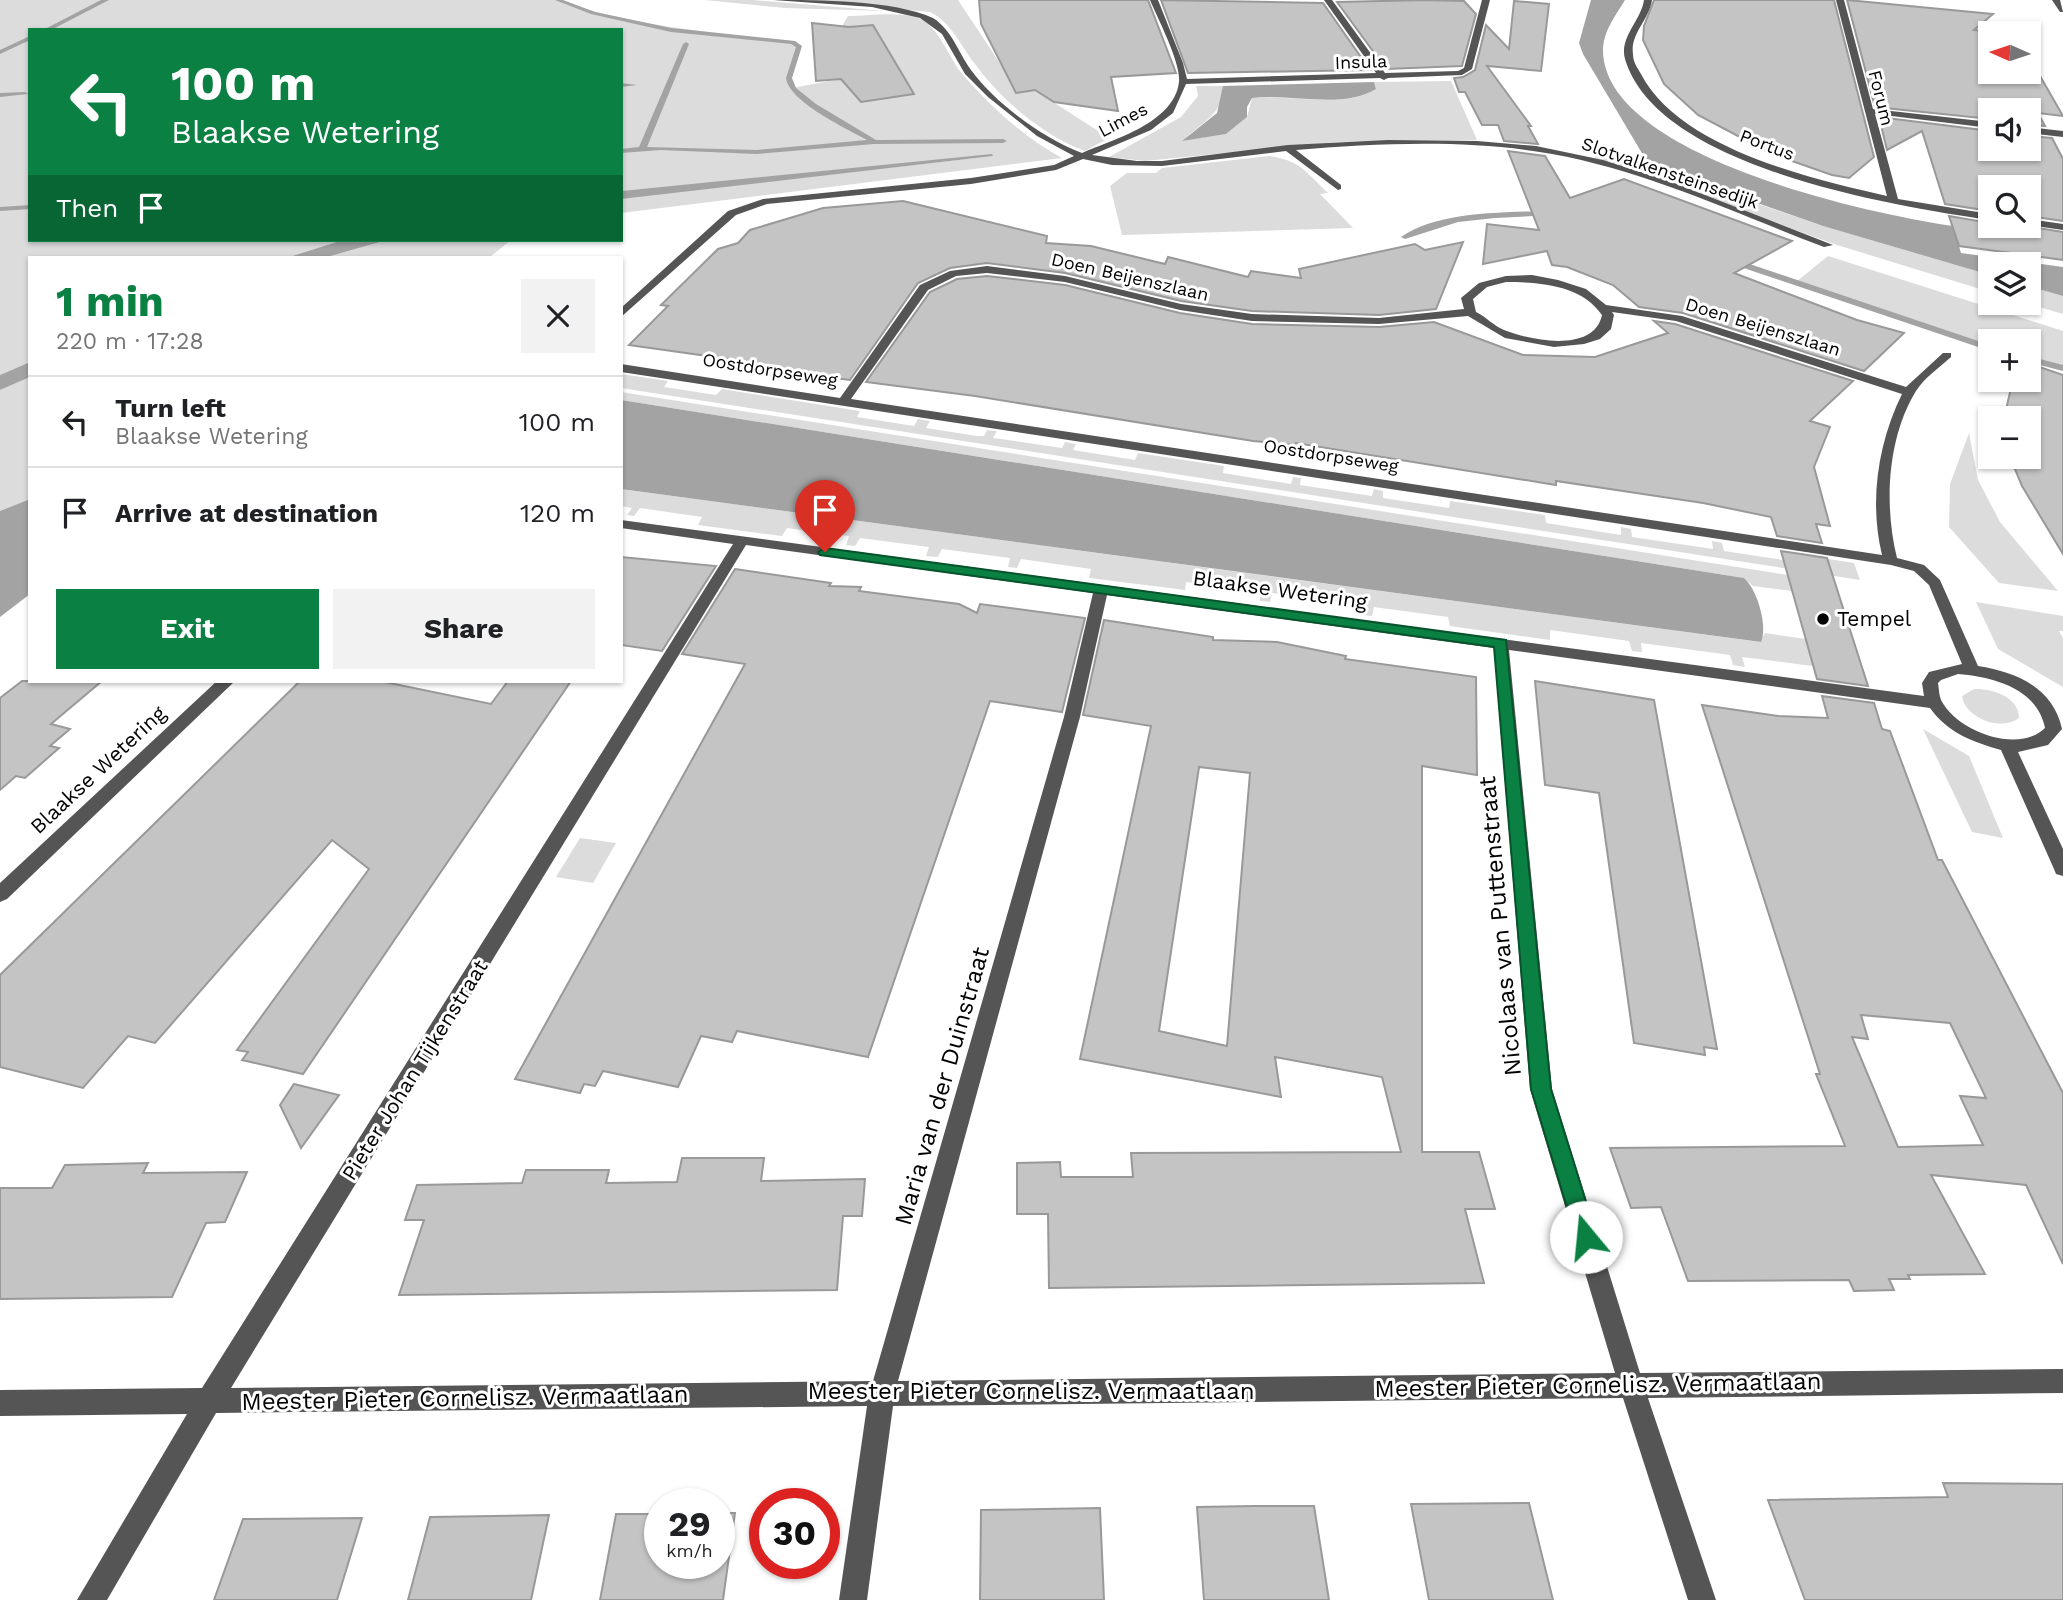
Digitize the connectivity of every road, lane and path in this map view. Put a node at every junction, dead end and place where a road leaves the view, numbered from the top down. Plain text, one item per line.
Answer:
1 (777, 0) edge
2 (1154, 0) edge
3 (1328, 0) edge
4 (1486, 0) edge
5 (1647, 0) edge
6 (1840, 0) edge
7 (2056, 0) edge
8 (2063, 10) edge
9 (1384, 78) junction
10 (1183, 82) junction
11 (1869, 111) junction
12 (1978, 124) edge
13 (2041, 131) edge
14 (2063, 134) edge
15 (1288, 148) junction
16 (1085, 157) junction
17 (1338, 187) dead end
18 (1894, 203) junction
19 (1978, 215) edge
20 (2041, 224) edge
21 (2063, 227) edge
22 (1828, 245) dead end
23 (1605, 308) junction
24 (623, 312) edge
25 (1471, 313) junction
26 (1947, 355) dead end
27 (623, 368) edge
28 (1909, 392) junction
29 (844, 401) junction
30 (623, 524) edge
31 (742, 541) junction
32 (1891, 561) junction
33 (1101, 589) junction
34 (1501, 643) junction
35 (1972, 669) junction
36 (225, 683) edge
37 (1933, 702) junction
38 (2056, 713) edge
39 (2007, 745) junction
40 (2063, 869) edge
41 (0, 894) edge
42 (2063, 1381) edge
43 (1631, 1384) junction
44 (882, 1392) junction
45 (208, 1402) junction
46 (0, 1404) edge
47 (92, 1600) edge
48 (853, 1600) edge
49 (1702, 1600) edge

1 - 16 street, Slotvalkensteinsedijk
2 - 10 street
3 - 9 street
4 - 9 street, Insula
5 - 18 street, Portus
6 - 11 street, Forum
7 - 8 street
9 - 10 street, Insula
10 - 16 street, Limes
11 - 12 street
11 - 18 street, Forum
13 - 14 street
15 - 16 street, Slotvalkensteinsedijk
15 - 17 street
15 - 22 street, Slotvalkensteinsedijk
16 - 24 street, Limes
18 - 19 street, Portus
20 - 21 street
23 - 25 street
23 - 25 street, Doen Beijenszlaan
23 - 28 street, Doen Beijenszlaan
25 - 29 street, Doen Beijenszlaan
26 - 28 street
27 - 29 street, Oostdorpseweg
28 - 32 street
29 - 32 street, Oostdorpseweg
30 - 31 street, Blaakse Wetering
31 - 33 street, Blaakse Wetering
31 - 45 street, Pieter Johan Tijkenstraat
32 - 35 street, Oostdorpseweg
33 - 34 street, Blaakse Wetering
33 - 44 street, Maria van der Duinstraat
34 - 37 street, Blaakse Wetering
34 - 43 street, Nicolaas van Puttenstraat
35 - 37 street
35 - 38 street
36 - 41 street, Blaakse Wetering
37 - 39 street
38 - 39 street
39 - 40 street
42 - 43 street, Meester Pieter Cornelisz. Vermaatlaan
43 - 44 street, Meester Pieter Cornelisz. Vermaatlaan
43 - 49 street, Nicolaas van Puttenstraat
44 - 45 street, Meester Pieter Cornelisz. Vermaatlaan
44 - 48 street, Maria van der Duinstraat
45 - 46 street, Meester Pieter Cornelisz. Vermaatlaan
45 - 47 street, Pieter Johan Tijkenstraat

